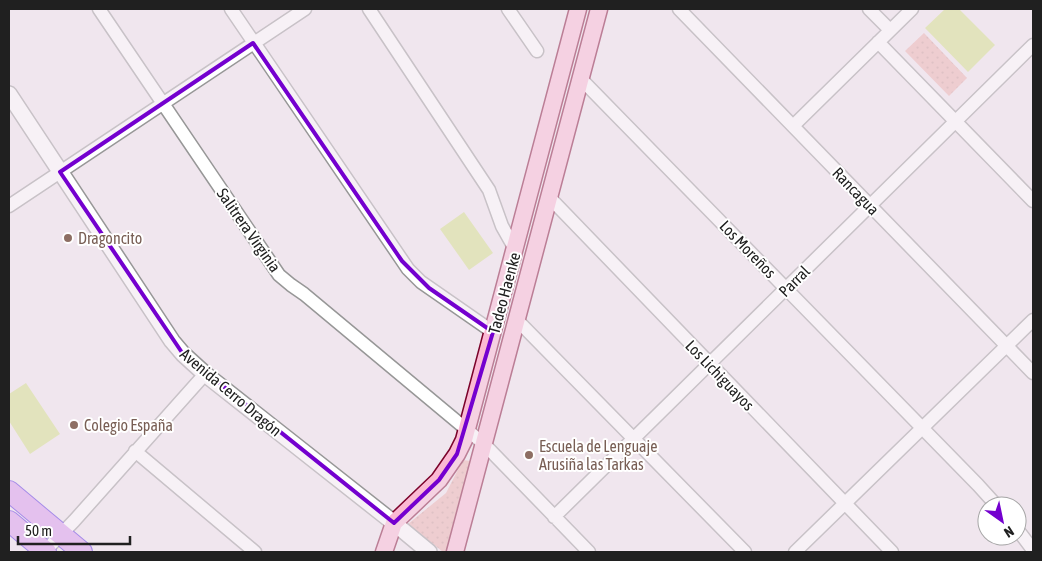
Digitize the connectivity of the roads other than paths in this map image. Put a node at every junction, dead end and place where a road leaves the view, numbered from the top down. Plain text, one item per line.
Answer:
1 (98, 9) edge
2 (231, 9) edge
3 (305, 9) edge
4 (369, 9) edge
5 (508, 9) edge
6 (578, 9) edge
7 (599, 9) edge
8 (680, 9) edge
9 (869, 9) edge
10 (912, 9) edge
11 (890, 30) junction
12 (878, 42) junction
13 (254, 43) junction
14 (1033, 45) edge
15 (537, 51) dead end
16 (581, 79) junction
17 (9, 94) edge
18 (162, 104) junction
19 (956, 122) junction
20 (793, 126) junction
21 (60, 172) junction
22 (549, 197) junction
23 (1033, 201) edge
24 (9, 206) edge
25 (870, 206) junction
26 (515, 249) junction
27 (786, 288) junction
28 (517, 320) junction
29 (1033, 320) edge
30 (494, 332) junction
31 (1007, 346) junction
32 (710, 364) junction
33 (1033, 373) edge
34 (205, 374) junction
35 (467, 428) junction
36 (922, 428) junction
37 (633, 439) junction
38 (484, 444) junction
39 (135, 452) junction
40 (9, 490) edge
41 (988, 496) edge
42 (844, 504) junction
43 (554, 517) junction
44 (9, 521) edge
45 (394, 523) junction
46 (60, 534) junction
47 (45, 552) edge
48 (82, 552) edge
49 (255, 552) edge
50 (384, 552) edge
51 (429, 552) edge
52 (455, 552) edge
53 (589, 552) edge
54 (745, 552) edge
55 (795, 552) edge
56 (892, 552) edge

1 - 18 street, Salitrera Virginia
2 - 13 street
3 - 13 street
4 - 26 street
5 - 15 street
6 - 26 main road, Tadeo Haenke
7 - 16 main road, Tadeo Haenke
8 - 20 street, Rancagua
9 - 11 street
10 - 11 street
11 - 12 street
12 - 19 street
12 - 20 street
13 - 18 street
13 - 30 street
14 - 19 street, Parral
16 - 22 main road, Tadeo Haenke
16 - 27 street, Los Moreños
17 - 21 street, Avenida Cerro Dragón
18 - 21 street
18 - 35 street, Salitrera Virginia
19 - 23 street
19 - 25 street, Parral
20 - 25 street, Rancagua
21 - 24 street
21 - 34 street, Avenida Cerro Dragón
22 - 28 main road, Tadeo Haenke
22 - 32 street, Los Lichiguayos
25 - 27 street, Parral
25 - 31 street, Rancagua
26 - 30 main road, Tadeo Haenke
27 - 32 street, Parral
27 - 36 street, Los Moreños
28 - 37 street
28 - 38 main road, Tadeo Haenke
29 - 31 street
30 - 35 main road, Tadeo Haenke
31 - 33 street, Rancagua
31 - 36 street
32 - 37 street, Parral
32 - 42 street, Los Lichiguayos
34 - 39 street
34 - 45 street, Avenida Cerro Dragón
35 - 38 street, Salitrera Virginia
35 - 45 main road, Tadeo Haenke
36 - 41 street, Los Moreños
36 - 42 street
37 - 43 street, Parral
37 - 54 street
38 - 43 street, Salitrera Virginia
38 - 52 main road, Tadeo Haenke
39 - 46 street
39 - 49 street
40 - 46 highway
42 - 55 street
42 - 56 street, Los Lichiguayos
43 - 53 street, Salitrera Virginia
44 - 47 highway
45 - 50 main road, Tadeo Haenke
45 - 51 street, Avenida Cerro Dragón
46 - 47 street
46 - 48 highway

